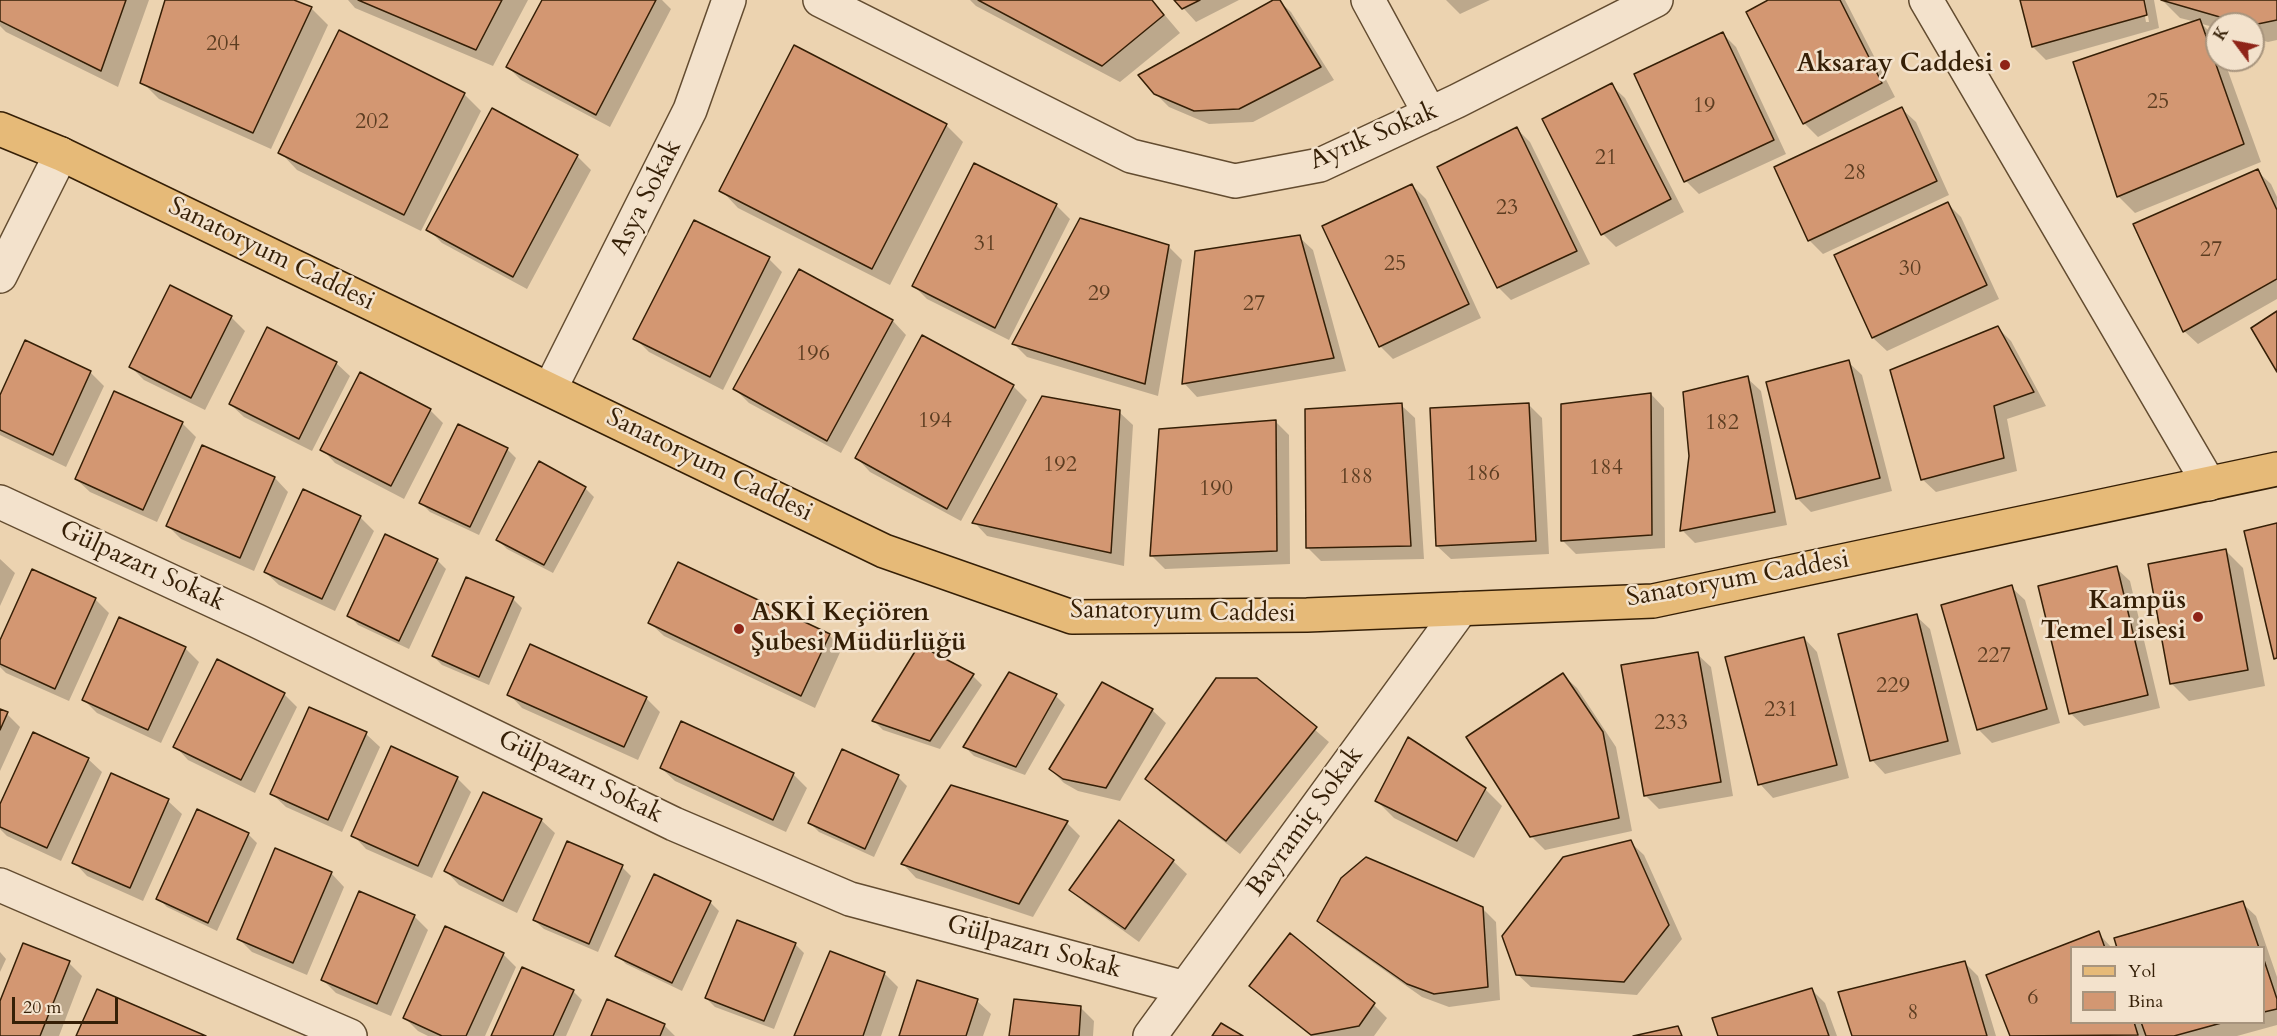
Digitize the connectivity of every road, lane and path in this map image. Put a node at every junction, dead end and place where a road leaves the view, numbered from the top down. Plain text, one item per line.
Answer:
1 (729, 0) edge
2 (820, 0) edge
3 (1368, 0) edge
4 (1656, 0) edge
5 (1926, 0) edge
6 (1430, 114) junction
7 (0, 129) edge
8 (61, 154) junction
9 (0, 276) edge
10 (550, 390) junction
11 (2277, 469) edge
12 (2209, 484) junction
13 (0, 502) edge
14 (1461, 609) junction
15 (0, 885) edge
16 (1185, 988) junction
17 (350, 1036) edge
18 (1150, 1036) edge

1 - 10 street, Asya Sokak
2 - 6 street, Ayrık Sokak
3 - 6 street
4 - 6 street, Ayrık Sokak
5 - 12 street
7 - 8 main road, Sanatoryum Caddesi
8 - 9 street
8 - 10 main road, Sanatoryum Caddesi
10 - 14 main road, Sanatoryum Caddesi
11 - 12 main road, Sanatoryum Caddesi
12 - 14 main road, Sanatoryum Caddesi
13 - 16 street, Gülpazarı Sokak
14 - 16 street, Bayramiç Sokak
15 - 17 street
16 - 18 street, Bayramiç Sokak

